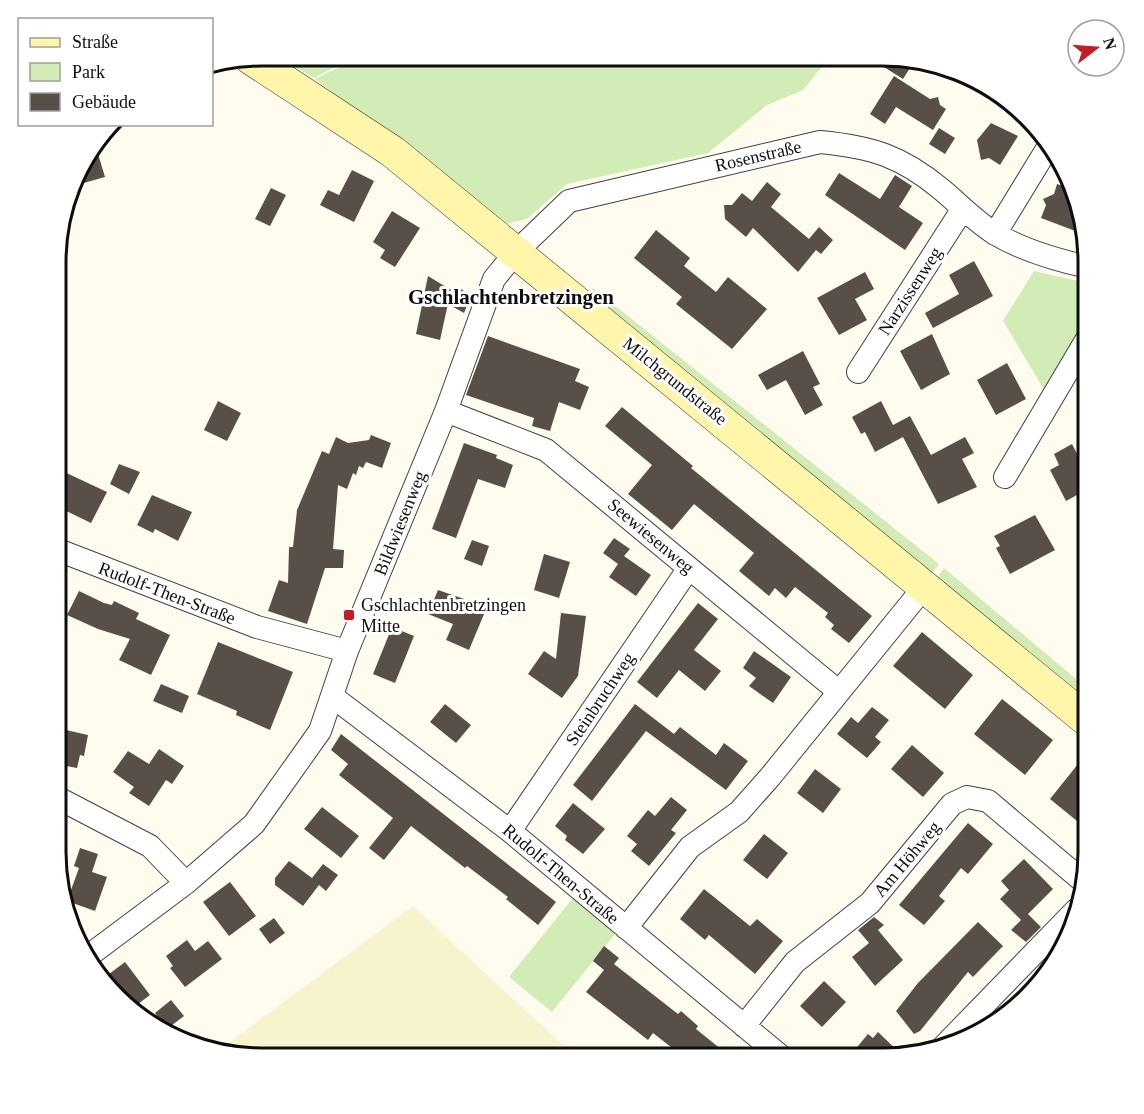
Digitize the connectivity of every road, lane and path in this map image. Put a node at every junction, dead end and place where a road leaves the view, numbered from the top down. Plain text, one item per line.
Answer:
1 (262, 66) edge
2 (1045, 153) edge
3 (962, 210) junction
4 (995, 234) junction
5 (518, 251) junction
6 (1078, 265) edge
7 (1078, 354) edge
8 (858, 372) dead end
9 (446, 411) junction
10 (1005, 477) dead end
11 (66, 553) edge
12 (689, 568) junction
13 (925, 586) junction
14 (348, 651) junction
15 (838, 691) junction
16 (333, 697) junction
17 (1078, 713) edge
18 (66, 802) edge
19 (510, 831) junction
20 (1076, 875) edge
21 (186, 883) junction
22 (1065, 921) edge
23 (626, 928) junction
24 (94, 952) edge
25 (744, 1026) junction
26 (957, 1033) edge
27 (771, 1048) edge

1 - 5 street, Milchgrundstraße
2 - 4 street
3 - 4 street, Rosenstraße
3 - 5 street, Rosenstraße
3 - 8 street, Narzissenweg
4 - 6 street, Rosenstraße
5 - 9 street, Bildwiesenweg
5 - 13 street, Milchgrundstraße
7 - 10 street
9 - 12 street, Seewiesenweg
9 - 14 street, Bildwiesenweg
11 - 14 street, Rudolf-Then-Straße
12 - 15 street, Seewiesenweg
12 - 19 street, Steinbruchweg
13 - 15 street
13 - 17 street, Milchgrundstraße
14 - 16 street, Bildwiesenweg
15 - 23 street
16 - 19 street, Rudolf-Then-Straße
16 - 21 street, Bildwiesenweg
18 - 21 street
19 - 23 street, Rudolf-Then-Straße
20 - 25 street, Am Höhweg
21 - 24 street, Bildwiesenweg
22 - 26 street
23 - 25 street, Rudolf-Then-Straße
25 - 27 street, Rudolf-Then-Straße

